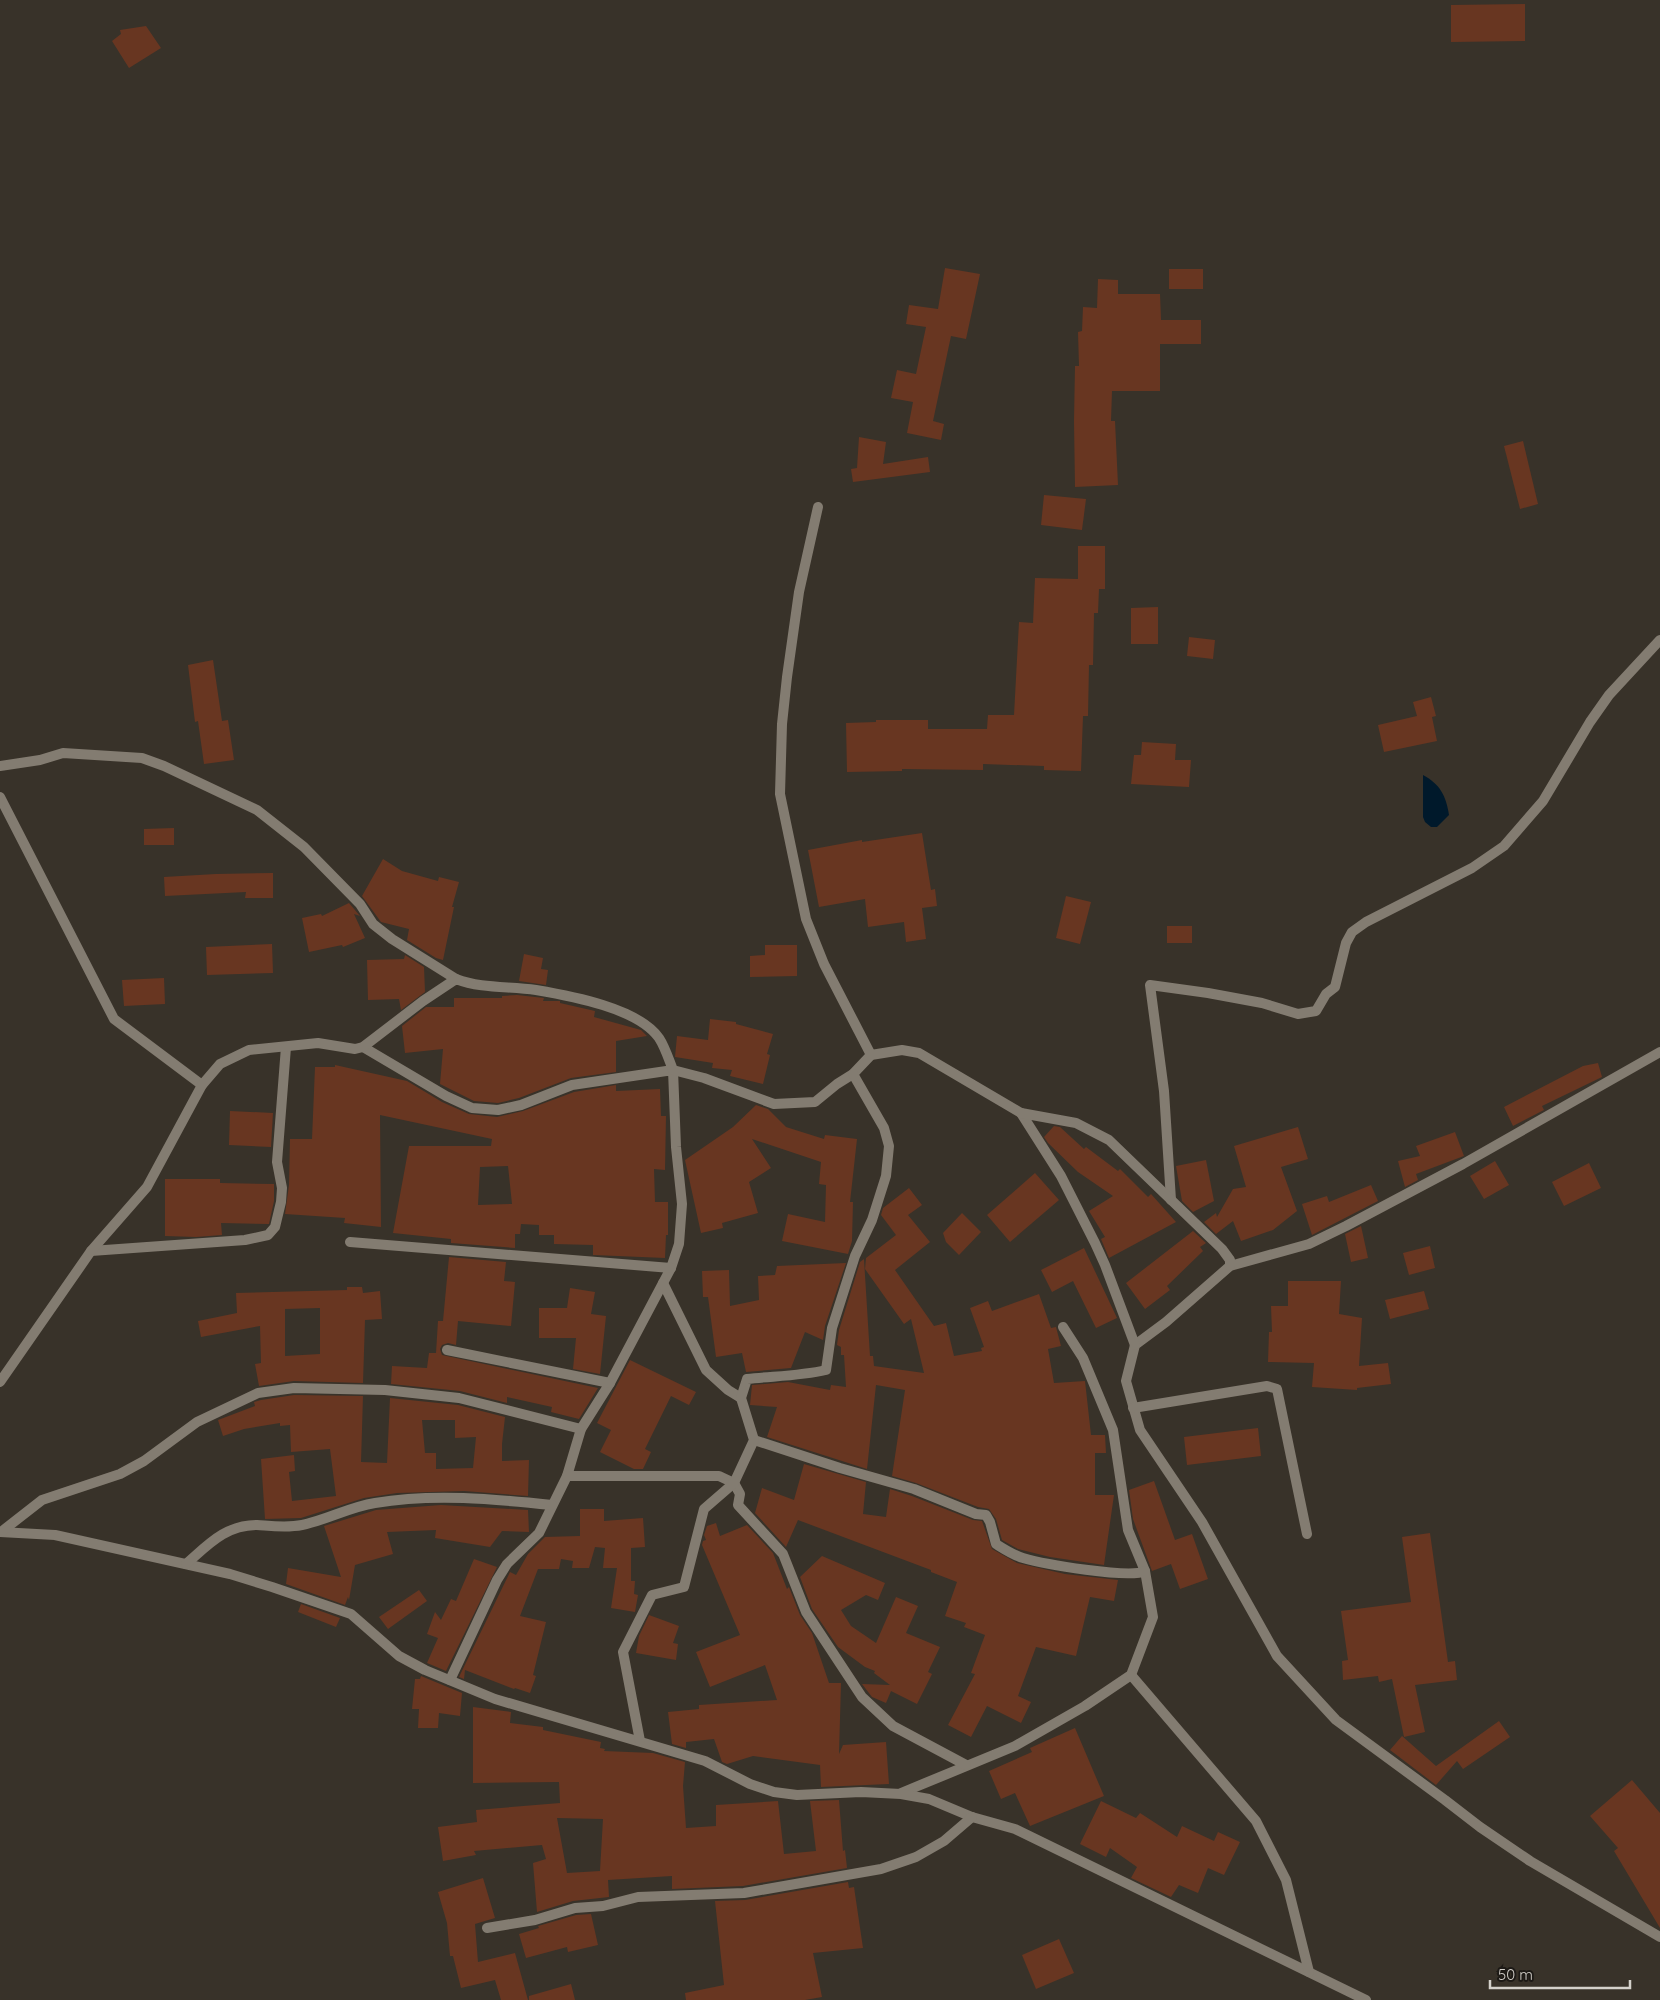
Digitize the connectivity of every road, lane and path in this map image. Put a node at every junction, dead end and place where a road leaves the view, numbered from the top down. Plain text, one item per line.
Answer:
1 (818, 507) dead end
2 (1660, 640) edge
3 (0, 766) edge
4 (0, 798) edge
5 (456, 979) junction
6 (286, 1047) junction
7 (363, 1047) junction
8 (1660, 1052) edge
9 (871, 1055) junction
10 (674, 1070) junction
11 (852, 1074) junction
12 (202, 1086) junction
13 (1021, 1113) junction
14 (1171, 1200) junction
15 (350, 1242) dead end
16 (91, 1251) junction
17 (1230, 1266) junction
18 (671, 1268) junction
19 (663, 1283) junction
20 (1063, 1327) dead end
21 (1134, 1345) junction
22 (447, 1350) dead end
23 (0, 1382) edge
24 (610, 1383) junction
25 (741, 1398) junction
26 (1133, 1408) junction
27 (581, 1429) junction
28 (754, 1440) junction
29 (567, 1476) junction
30 (734, 1483) junction
31 (552, 1505) junction
32 (0, 1532) edge
33 (1307, 1534) dead end
34 (186, 1564) junction
35 (1145, 1571) junction
36 (1131, 1675) junction
37 (450, 1680) junction
38 (640, 1741) junction
39 (966, 1765) junction
40 (900, 1794) junction
41 (972, 1817) junction
42 (487, 1928) dead end
43 (1660, 1937) edge
44 (1309, 1972) junction
45 (1366, 2000) edge

1 - 9 street
2 - 14 street
3 - 5 street
4 - 12 street
5 - 7 street
5 - 10 street
6 - 7 street
6 - 12 street
6 - 16 street
7 - 10 street
8 - 17 street
9 - 11 street
9 - 13 street
10 - 11 street
10 - 18 street
11 - 25 street
12 - 16 street
13 - 14 street
13 - 21 street
14 - 17 street
15 - 18 street
16 - 23 street
17 - 21 street
18 - 19 street
19 - 24 street
19 - 25 street
20 - 35 street
21 - 26 street
22 - 24 street
24 - 27 street
25 - 28 street
26 - 33 street
26 - 43 street
27 - 29 street
27 - 32 street
28 - 30 street
28 - 35 street
29 - 30 street
29 - 31 street
30 - 38 street
30 - 39 street
31 - 34 street
31 - 37 street
32 - 34 street
34 - 37 street
35 - 36 street
36 - 39 street
36 - 44 street
37 - 38 street
38 - 40 street
39 - 40 street
40 - 41 street
41 - 42 street
41 - 44 street
44 - 45 street

